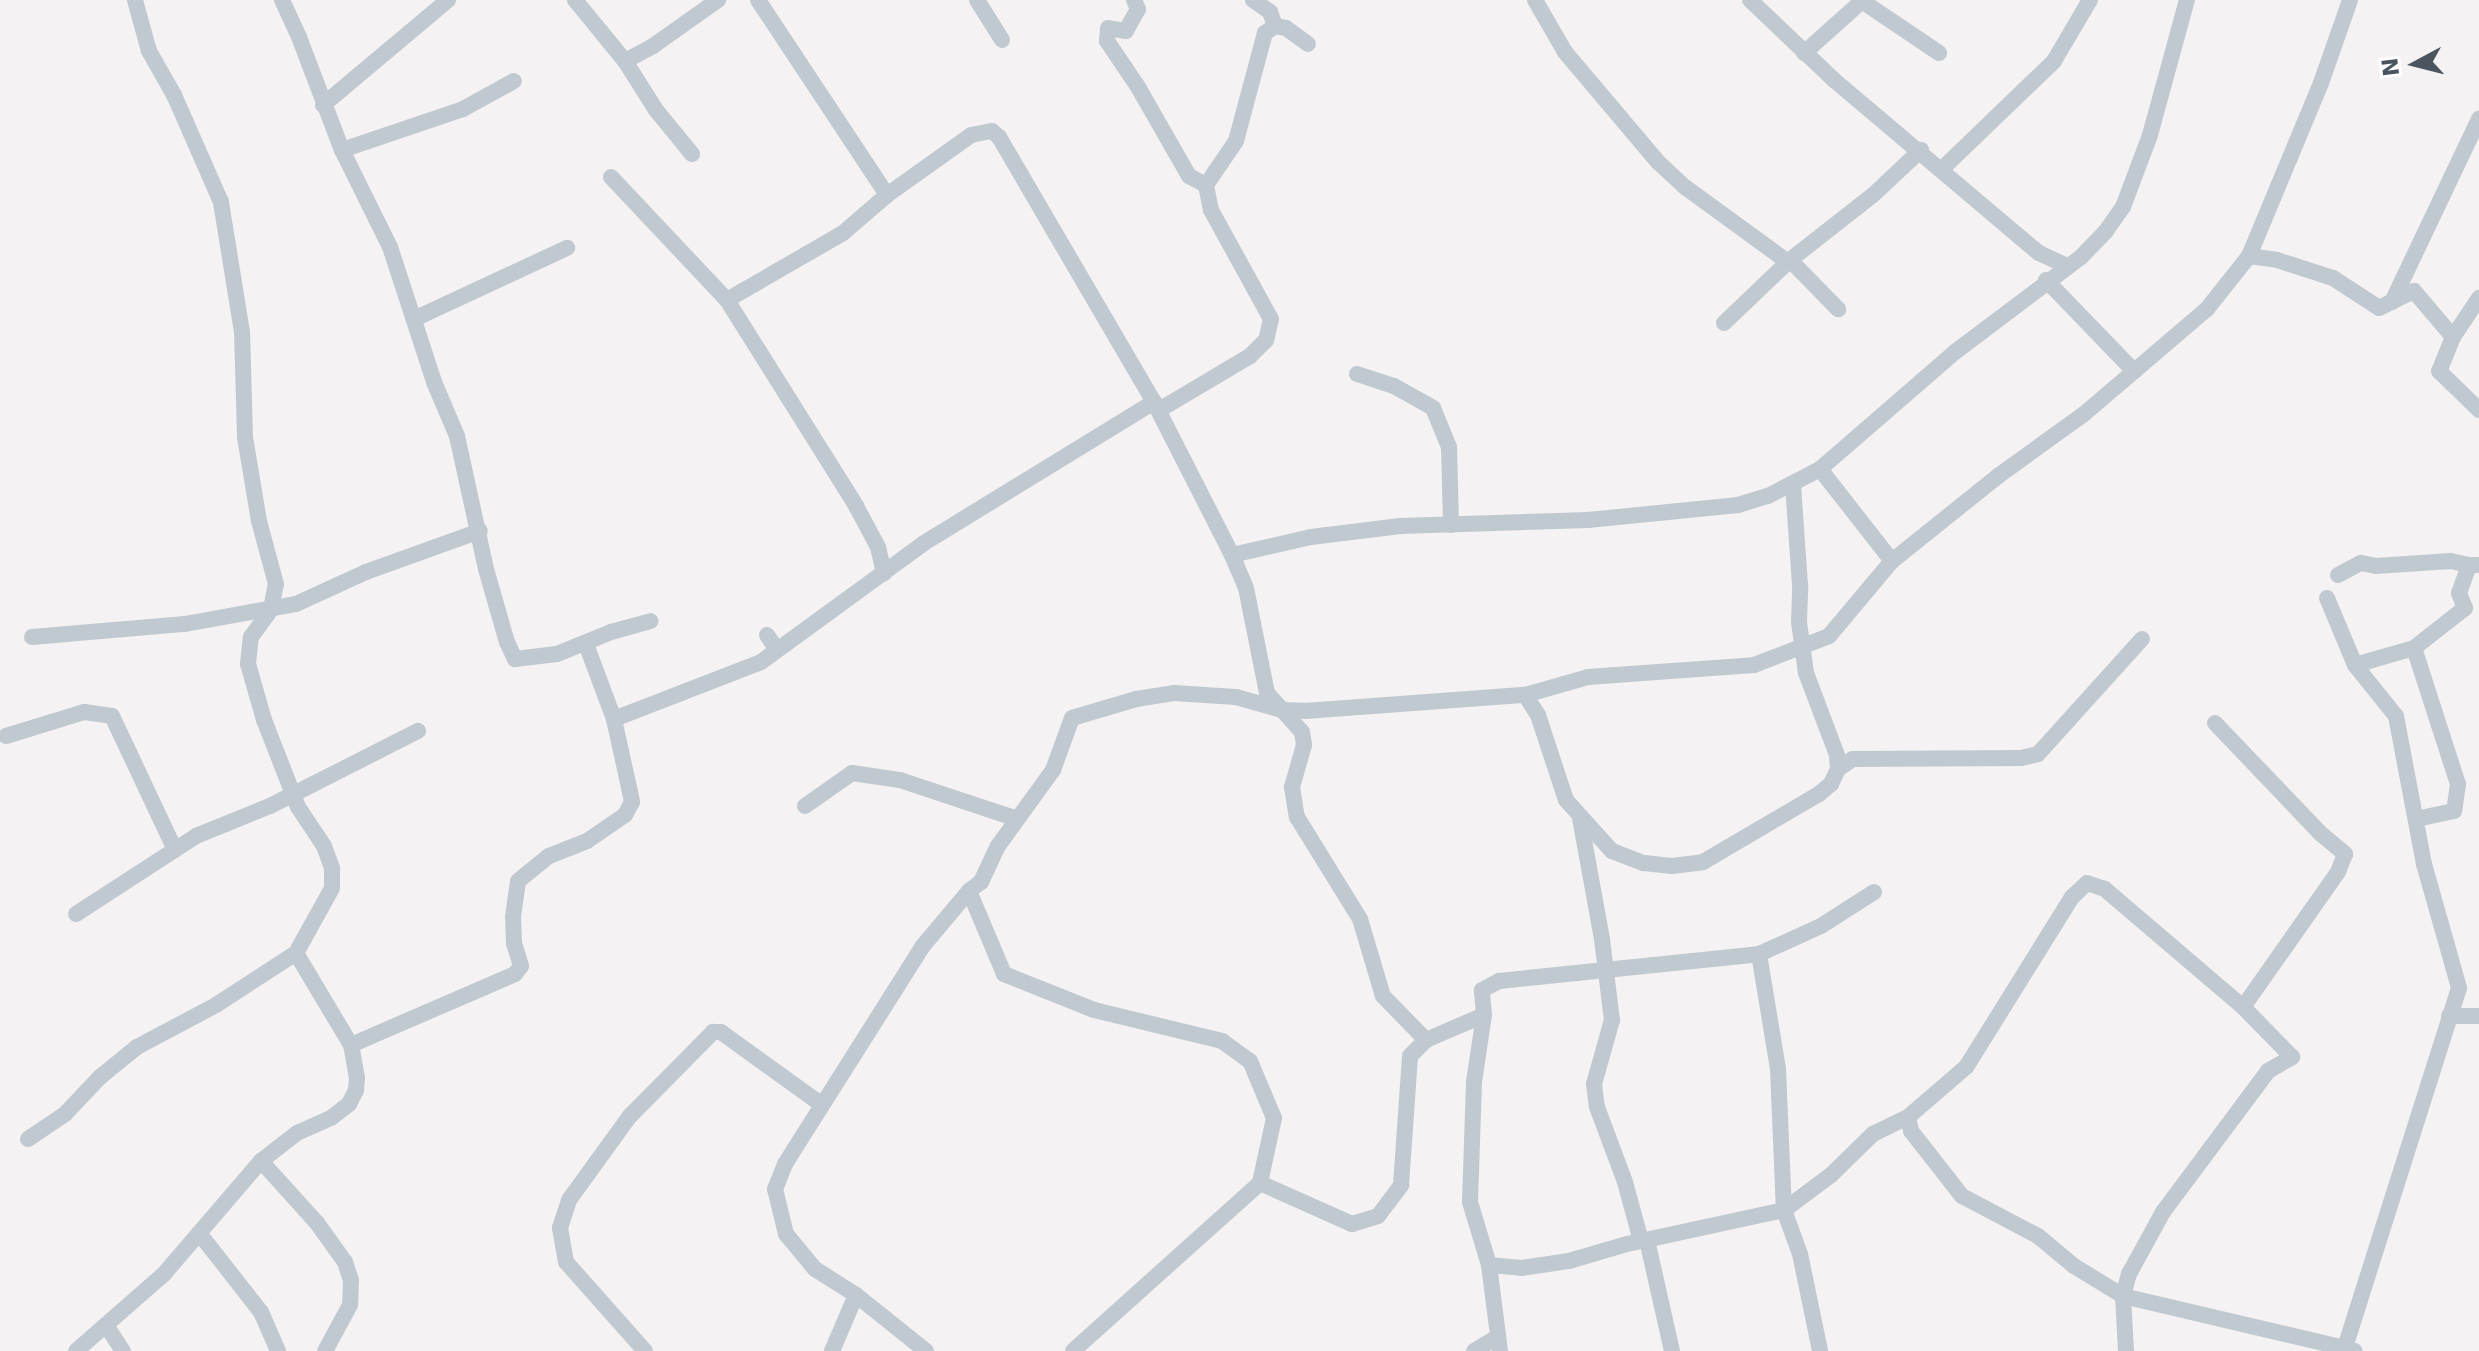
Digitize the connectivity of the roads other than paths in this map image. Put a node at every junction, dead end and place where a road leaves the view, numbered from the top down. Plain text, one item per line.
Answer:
1 (135, 0) edge
2 (282, 0) edge
3 (448, 0) edge
4 (575, 0) edge
5 (718, 0) edge
6 (758, 0) edge
7 (977, 0) edge
8 (1134, 0) edge
9 (1253, 0) edge
10 (1535, 0) edge
11 (1750, 0) edge
12 (1863, 0) edge
13 (2187, 0) edge
14 (2350, 0) edge
15 (2081, 3) edge
16 (1275, 26) junction
17 (1002, 40) dead end
18 (1308, 44) dead end
19 (1804, 53) junction
20 (1939, 53) dead end
21 (625, 61) junction
22 (514, 81) dead end
23 (323, 105) junction
24 (2479, 119) edge
25 (342, 150) junction
26 (1921, 150) junction
27 (692, 154) dead end
28 (1943, 168) junction
29 (611, 177) dead end
30 (1206, 185) junction
31 (887, 195) junction
32 (567, 248) dead end
33 (2249, 256) junction
34 (1790, 260) junction
35 (2065, 265) junction
36 (2046, 280) junction
37 (2479, 298) edge
38 (727, 300) junction
39 (2392, 302) junction
40 (1838, 309) dead end
41 (414, 319) junction
42 (1724, 323) dead end
43 (2453, 337) junction
44 (2134, 371) junction
45 (1357, 374) dead end
46 (1157, 406) junction
47 (2479, 410) edge
48 (1820, 469) junction
49 (1793, 484) junction
50 (1451, 525) junction
51 (480, 531) junction
52 (1232, 555) junction
53 (1892, 561) junction
54 (2474, 565) edge
55 (884, 573) junction
56 (2338, 575) dead end
57 (2327, 598) dead end
58 (271, 609) junction
59 (651, 621) dead end
60 (767, 635) dead end
61 (32, 637) dead end
62 (2142, 639) dead end
63 (586, 644) junction
64 (2414, 648) junction
65 (1802, 649) junction
66 (777, 650) junction
67 (2355, 665) junction
68 (1525, 695) junction
69 (1282, 710) junction
70 (614, 719) junction
71 (2215, 723) dead end
72 (418, 731) dead end
73 (6, 736) dead end
74 (1838, 769) junction
75 (293, 794) junction
76 (805, 806) dead end
77 (1580, 818) junction
78 (1017, 819) junction
79 (2417, 819) junction
80 (175, 850) junction
81 (969, 891) junction
82 (1874, 892) dead end
83 (76, 914) dead end
84 (296, 953) junction
85 (1759, 954) junction
86 (1606, 970) junction
87 (2243, 1007) junction
88 (1484, 1015) junction
89 (2449, 1016) junction
90 (2479, 1016) edge
91 (1426, 1040) junction
92 (351, 1045) junction
93 (821, 1104) junction
94 (1908, 1117) junction
95 (28, 1139) dead end
96 (261, 1161) junction
97 (1260, 1183) junction
98 (1784, 1210) junction
99 (199, 1233) junction
100 (1641, 1241) junction
101 (1489, 1265) junction
102 (856, 1295) junction
103 (2123, 1296) junction
104 (106, 1325) junction
105 (1499, 1344) edge
106 (2350, 1349) edge
107 (76, 1351) edge
108 (123, 1351) edge
109 (278, 1351) edge
110 (325, 1351) edge
111 (645, 1351) edge
112 (832, 1351) edge
113 (926, 1351) edge
114 (1073, 1351) edge
115 (1474, 1351) edge
116 (1672, 1351) edge
117 (1820, 1351) edge
118 (2126, 1351) edge

1 - 58 street
2 - 23 street
3 - 23 street
4 - 21 street
5 - 21 street
6 - 31 street
7 - 17 street
8 - 30 street
9 - 16 street
10 - 34 street
11 - 19 street
12 - 19 street
12 - 20 street
13 - 35 street
14 - 33 street
15 - 28 street
16 - 18 street
16 - 30 street
19 - 26 street
21 - 27 street
22 - 25 street
23 - 25 street
24 - 39 street
25 - 41 street
26 - 28 street
26 - 34 street
28 - 35 street
29 - 38 street
30 - 46 street
31 - 38 street
31 - 46 street
32 - 41 street
33 - 39 street
33 - 44 street
34 - 40 street
34 - 42 street
35 - 36 street
36 - 44 street
36 - 48 street
37 - 43 street
38 - 55 street
39 - 43 street
41 - 51 street
43 - 47 street
44 - 53 street
45 - 50 street
46 - 52 street
46 - 55 street
48 - 49 street
48 - 53 street
49 - 50 street
49 - 65 street
50 - 52 street
51 - 58 street
51 - 63 street
52 - 69 street
53 - 65 street
54 - 56 street
54 - 64 street
55 - 66 street
57 - 67 street
58 - 61 street
58 - 75 street
59 - 63 street
60 - 66 street
62 - 74 street
63 - 70 street
64 - 67 street
64 - 79 street
65 - 68 street
65 - 74 street
66 - 70 street
67 - 79 street
68 - 69 street
68 - 77 street
69 - 78 street
69 - 91 street
70 - 92 street
71 - 87 street
72 - 75 street
73 - 80 street
74 - 77 street
75 - 80 street
75 - 84 street
76 - 78 street
77 - 86 street
78 - 81 street
79 - 89 street
80 - 83 street
81 - 93 street
81 - 97 street
82 - 85 street
84 - 92 street
84 - 95 street
85 - 86 street
85 - 98 street
86 - 88 street
86 - 100 street
87 - 94 street
87 - 103 street
88 - 91 street
88 - 101 street
89 - 90 street
89 - 106 street
91 - 97 street
92 - 96 street
93 - 102 street
93 - 111 street
94 - 98 street
94 - 103 street
96 - 99 street
96 - 110 street
97 - 114 street
98 - 100 street
98 - 117 street
99 - 104 street
99 - 109 street
100 - 101 street
100 - 116 street
101 - 105 street
102 - 112 street
102 - 113 street
103 - 106 street
103 - 118 street
104 - 107 street
104 - 108 street
105 - 115 street

